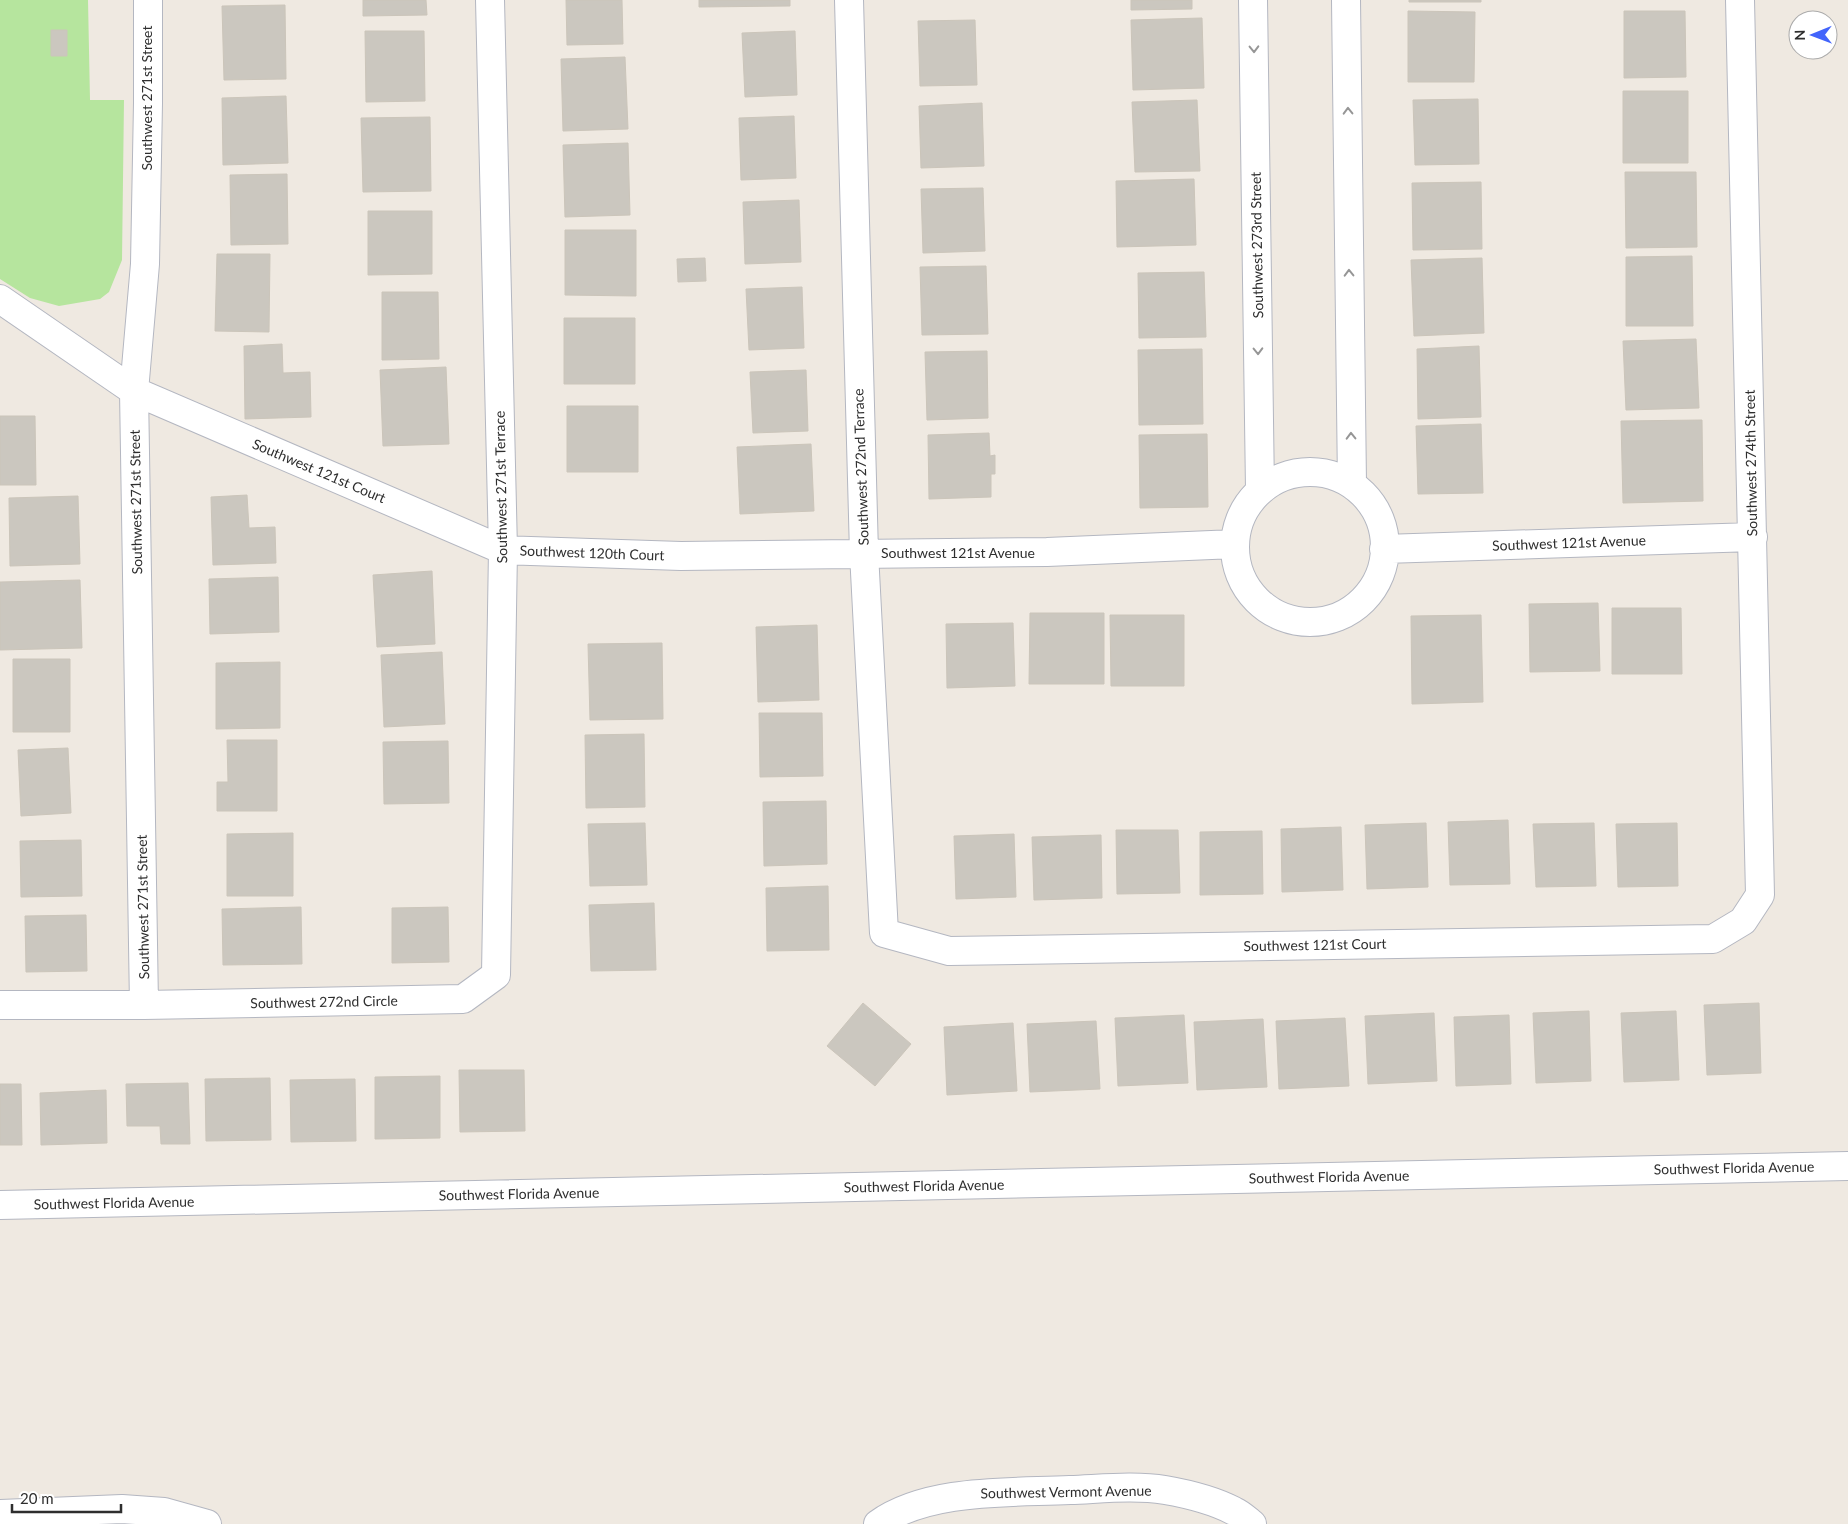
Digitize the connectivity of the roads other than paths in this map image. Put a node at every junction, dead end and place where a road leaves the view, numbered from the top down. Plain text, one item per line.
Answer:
1 (148, 0) edge
2 (490, 0) edge
3 (849, 0) edge
4 (1253, 0) edge
5 (1346, 0) edge
6 (1740, 0) edge
7 (0, 299) edge
8 (134, 391) junction
9 (1352, 484) junction
10 (1260, 490) junction
11 (1753, 537) junction
12 (1235, 544) junction
13 (1384, 549) junction
14 (503, 550) junction
15 (864, 553) junction
16 (681, 556) joint
17 (1743, 921) joint
18 (884, 933) joint
19 (496, 975) joint
20 (0, 1005) edge
21 (144, 1005) junction
22 (1848, 1166) edge
23 (0, 1205) edge
24 (0, 1514) edge
25 (207, 1524) edge
26 (878, 1524) edge
27 (1252, 1524) edge

1 - 8 street, Southwest 271st Street
2 - 14 street, Southwest 271st Terrace
3 - 15 street, Southwest 272nd Terrace
4 -> 10 street, Southwest 273rd Street
9 -> 5 street
6 - 11 street, Southwest 274th Street
7 - 8 street, Southwest 121st Court
8 - 14 street, Southwest 121st Court
8 - 21 street, Southwest 271st Street
9 - 10 street
9 - 13 street
10 - 12 street
11 - 13 street, Southwest 121st Avenue
11 - 17 street, Southwest 274th Street
12 - 13 street
12 - 15 street, Southwest 121st Avenue
14 - 16 street, Southwest 120th Court
14 - 19 street, Southwest 271st Terrace
15 - 16 street, Southwest 121st Avenue
15 - 18 street, Southwest 272nd Terrace
17 - 18 street, Southwest 121st Court
19 - 21 street, Southwest 272nd Circle
20 - 21 street
22 - 23 street, Southwest Florida Avenue
24 - 25 street
26 - 27 street, Southwest Vermont Avenue

